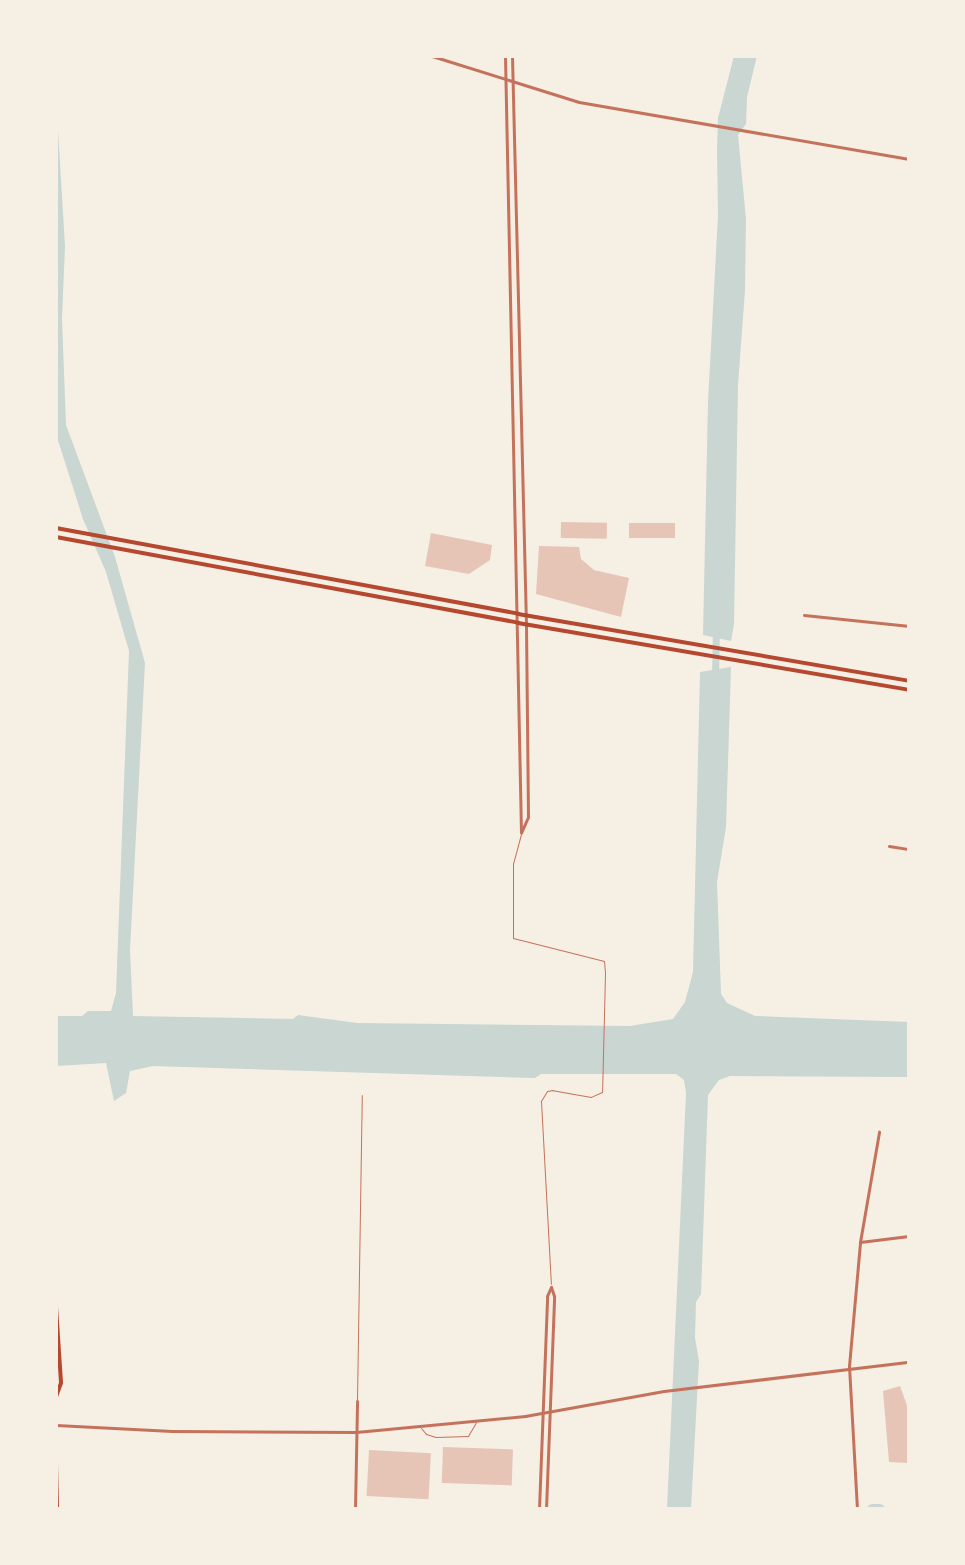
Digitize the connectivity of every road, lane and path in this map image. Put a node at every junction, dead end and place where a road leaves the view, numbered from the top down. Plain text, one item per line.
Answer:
1 (432, 56) edge
2 (505, 56) edge
3 (512, 56) edge
4 (505, 80) junction
5 (512, 83) junction
6 (909, 159) edge
7 (56, 528) edge
8 (56, 537) edge
9 (518, 614) junction
10 (804, 615) dead end
11 (526, 616) junction
12 (518, 623) junction
13 (526, 625) junction
14 (909, 626) edge
15 (909, 681) edge
16 (909, 690) edge
17 (521, 833) junction
18 (889, 846) dead end
19 (909, 849) edge
20 (362, 1095) dead end
21 (879, 1132) dead end
22 (909, 1236) edge
23 (860, 1242) junction
24 (551, 1287) junction
25 (56, 1307) edge
26 (909, 1362) edge
27 (849, 1366) junction
28 (56, 1397) edge
29 (357, 1401) joint
30 (550, 1411) junction
31 (543, 1413) junction
32 (477, 1420) junction
33 (56, 1425) edge
34 (420, 1426) junction
35 (356, 1432) junction
36 (56, 1464) edge
37 (57, 1509) edge
38 (355, 1509) edge
39 (539, 1509) edge
40 (546, 1509) edge
41 (857, 1509) edge

1 - 4 street
2 - 4 street
3 - 5 street
4 - 5 street
4 - 9 street
5 - 6 street
5 - 11 street
7 - 9 main road
8 - 12 main road
9 - 11 main road
9 - 12 street
10 - 14 street
11 - 13 street
11 - 15 main road
12 - 13 main road
12 - 17 street
13 - 16 main road
13 - 17 street
17 - 24 lane
18 - 19 street
20 - 29 lane
21 - 23 street
22 - 23 street
23 - 27 street
24 - 30 street
24 - 31 street
25 - 28 main road
26 - 27 street
27 - 30 street
27 - 41 street
29 - 35 street
30 - 31 street
30 - 40 street
31 - 32 street
31 - 39 street
32 - 34 street
32 - 34 lane
33 - 35 street
34 - 35 street
35 - 38 street
36 - 37 main road

